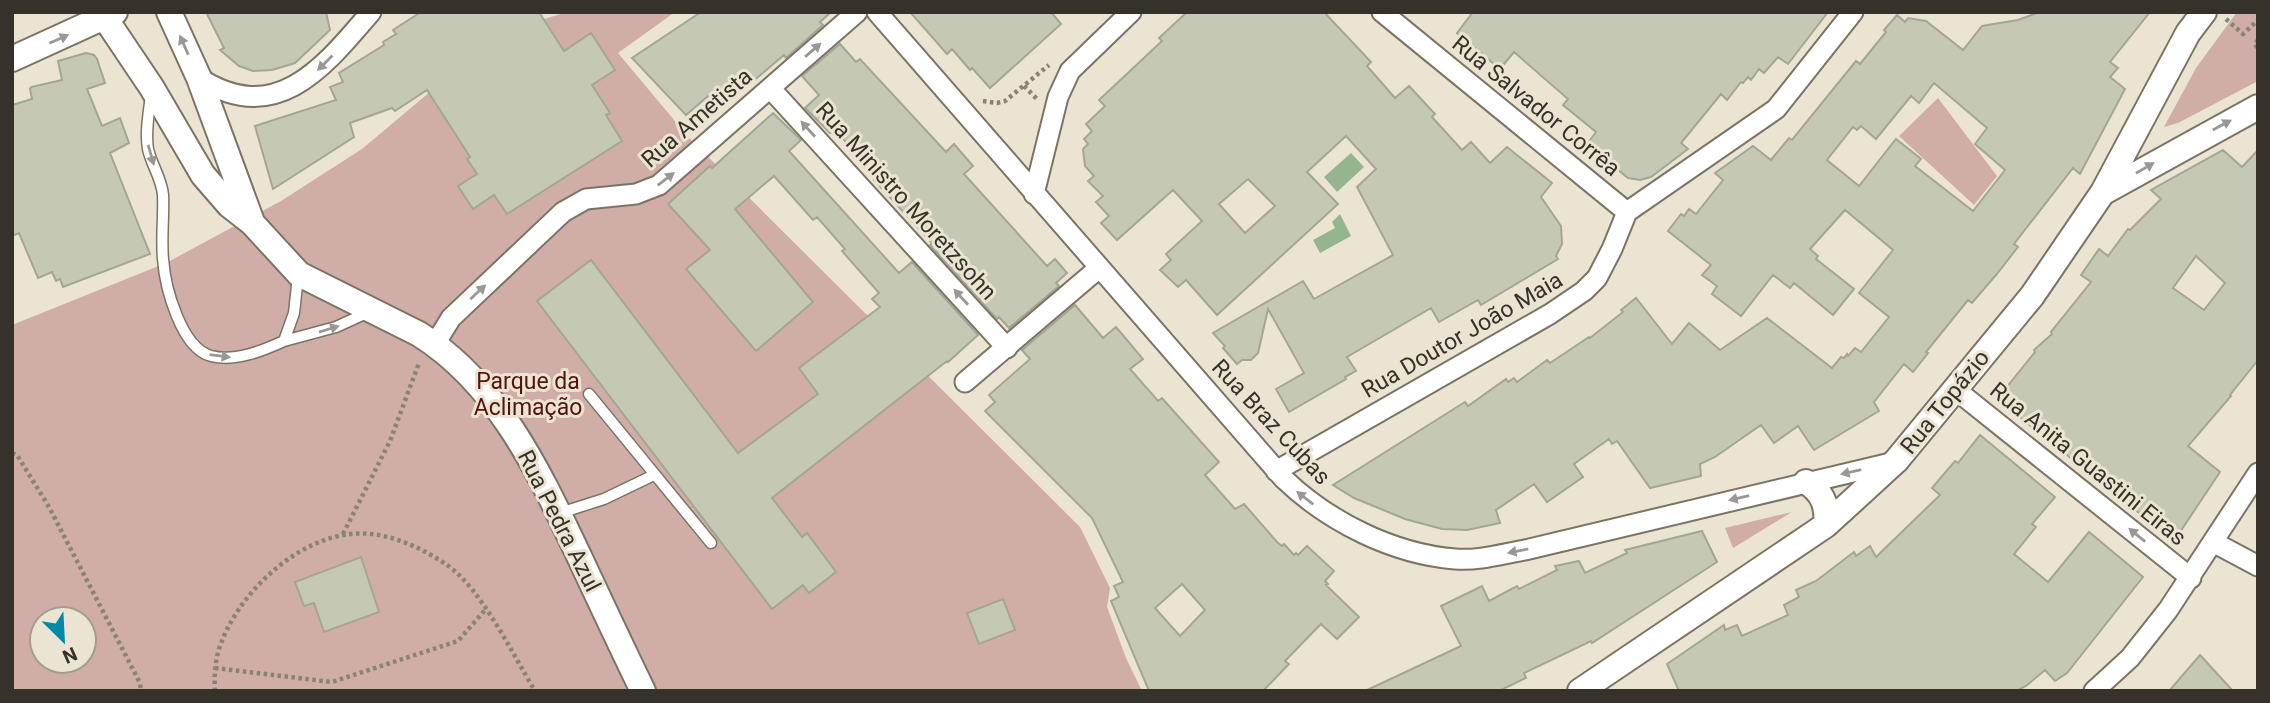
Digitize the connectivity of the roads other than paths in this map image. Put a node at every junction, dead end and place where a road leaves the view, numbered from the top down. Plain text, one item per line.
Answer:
1 (169, 12) edge
2 (856, 12) edge
3 (877, 12) edge
4 (1131, 12) edge
5 (1382, 12) edge
6 (1853, 12) edge
7 (107, 14) edge
8 (2215, 15) edge
9 (364, 16) edge
10 (12, 59) edge
11 (199, 78) junction
12 (152, 88) junction
13 (770, 88) junction
14 (2258, 107) edge
15 (2143, 118) junction
16 (2187, 144) junction
17 (2103, 192) junction
18 (1034, 194) junction
19 (1627, 212) junction
20 (252, 223) junction
21 (1099, 268) junction
22 (299, 274) junction
23 (372, 311) junction
24 (284, 341) junction
25 (435, 344) junction
26 (1007, 348) junction
27 (965, 382) dead end
28 (1956, 390) junction
29 (589, 394) dead end
30 (1896, 461) junction
31 (1276, 471) junction
32 (2258, 472) edge
33 (654, 475) junction
34 (1806, 482) junction
35 (559, 514) junction
36 (1826, 525) junction
37 (2213, 542) junction
38 (711, 543) dead end
39 (2258, 566) edge
40 (2191, 578) junction
41 (643, 691) edge
42 (1580, 691) edge
43 (2094, 691) edge

11 -> 1 street
13 -> 2 street, Rua Ametista
3 - 18 street, Rua Braz Cubas
4 - 18 street
5 - 19 street, Rua Salvador Corrêa
6 - 19 street
10 -> 7 street
7 - 12 street, Rua Pedra Azul
8 - 15 street, Rua Topázio
9 -> 11 street
11 - 20 street
12 - 20 street, Rua Pedra Azul
12 -> 24 lane
25 -> 13 street, Rua Ametista
26 -> 13 street, Rua Ministro Moretzsohn
16 -> 14 street
15 - 16 street
15 - 17 street, Rua Topázio
17 -> 16 street
17 - 28 street, Rua Topázio
18 - 21 street, Rua Braz Cubas
19 - 31 street, Rua Doutor João Maia
20 - 22 street, Rua Pedra Azul
21 - 26 street
21 - 31 street, Rua Braz Cubas
22 - 23 street, Rua Pedra Azul
22 - 24 lane
24 -> 23 lane
23 - 25 street, Rua Pedra Azul
25 - 35 street, Rua Pedra Azul
26 - 27 street
28 - 30 street, Rua Topázio
40 -> 28 street, Rua Anita Guastini Eiras
29 - 33 lane
30 -> 34 street, Rua Braz Cubas
30 - 36 street, Rua Topázio
34 -> 31 street, Rua Braz Cubas
32 - 37 street
33 - 35 lane
33 - 38 lane
34 - 36 street
35 - 41 street, Rua Pedra Azul
36 - 42 street, Rua Topázio
37 - 39 street
37 - 40 street
40 - 43 street

